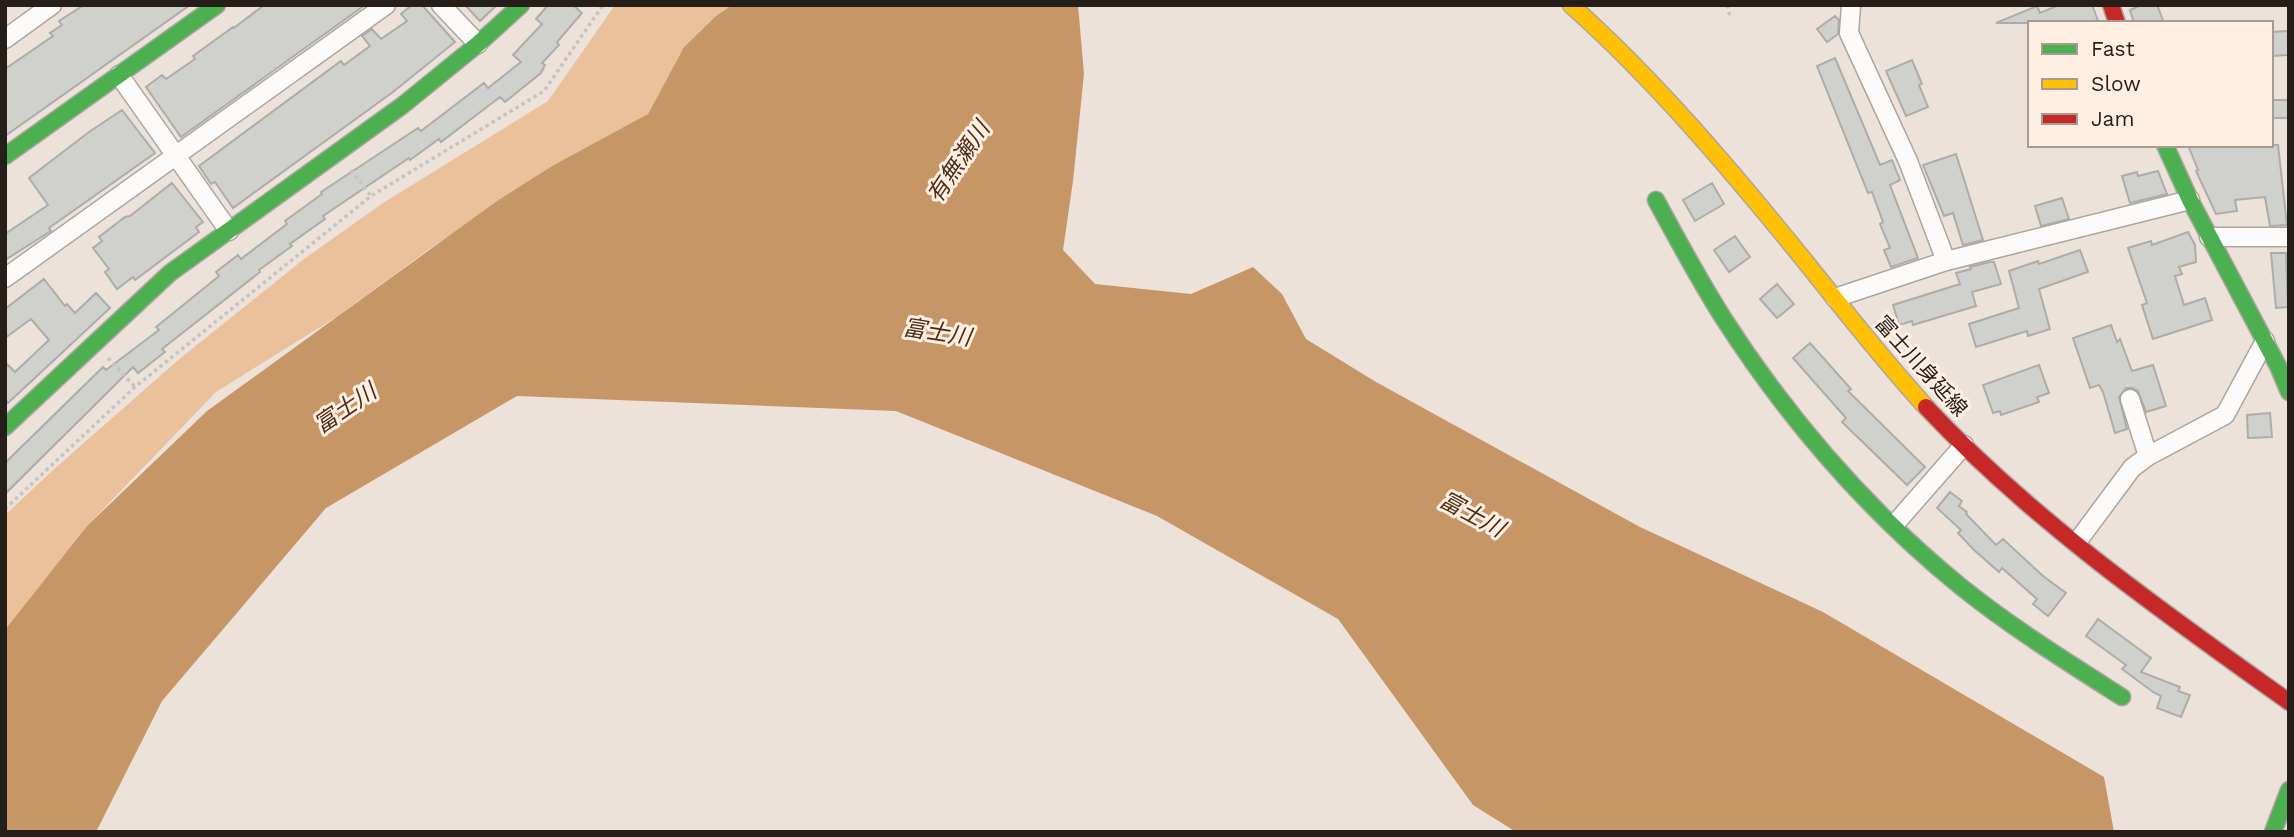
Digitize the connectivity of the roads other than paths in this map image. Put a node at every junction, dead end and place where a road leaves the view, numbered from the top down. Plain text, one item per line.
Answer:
1 (52, 5) edge
2 (217, 5) edge
3 (386, 5) edge
4 (441, 5) edge
5 (521, 5) edge
6 (1572, 5) edge
7 (1851, 5) edge
8 (5, 39) edge
9 (478, 44) junction
10 (119, 75) junction
11 (2166, 147) edge
12 (5, 156) edge
13 (175, 156) junction
14 (1656, 200) dead end
15 (2190, 200) junction
16 (229, 231) junction
17 (2209, 237) junction
18 (2289, 237) edge
19 (1946, 261) junction
20 (5, 278) edge
21 (1835, 298) junction
22 (2265, 341) junction
23 (2289, 392) edge
24 (2130, 399) dead end
25 (5, 427) edge
26 (1964, 445) junction
27 (2148, 456) junction
28 (1894, 525) junction
29 (2077, 542) junction
30 (2122, 697) dead end
31 (2289, 702) edge
32 (2287, 794) edge
33 (2273, 832) edge

1 - 8 street
2 - 10 street
3 - 13 street
4 - 9 street
5 - 9 street
6 - 21 street, 富士川身延線
7 - 19 street
9 - 16 street
10 - 12 street
10 - 13 street
11 - 15 street
13 - 16 street
13 - 20 street
14 - 28 street
15 - 17 street
15 - 19 street
16 - 25 street
17 - 18 street
17 - 22 street
19 - 21 street
21 - 26 street, 富士川身延線
22 - 23 street
22 - 27 street
24 - 27 street
26 - 28 street
26 - 29 street, 富士川身延線
27 - 29 street
28 - 30 street
29 - 31 street, 富士川身延線
32 - 33 street

